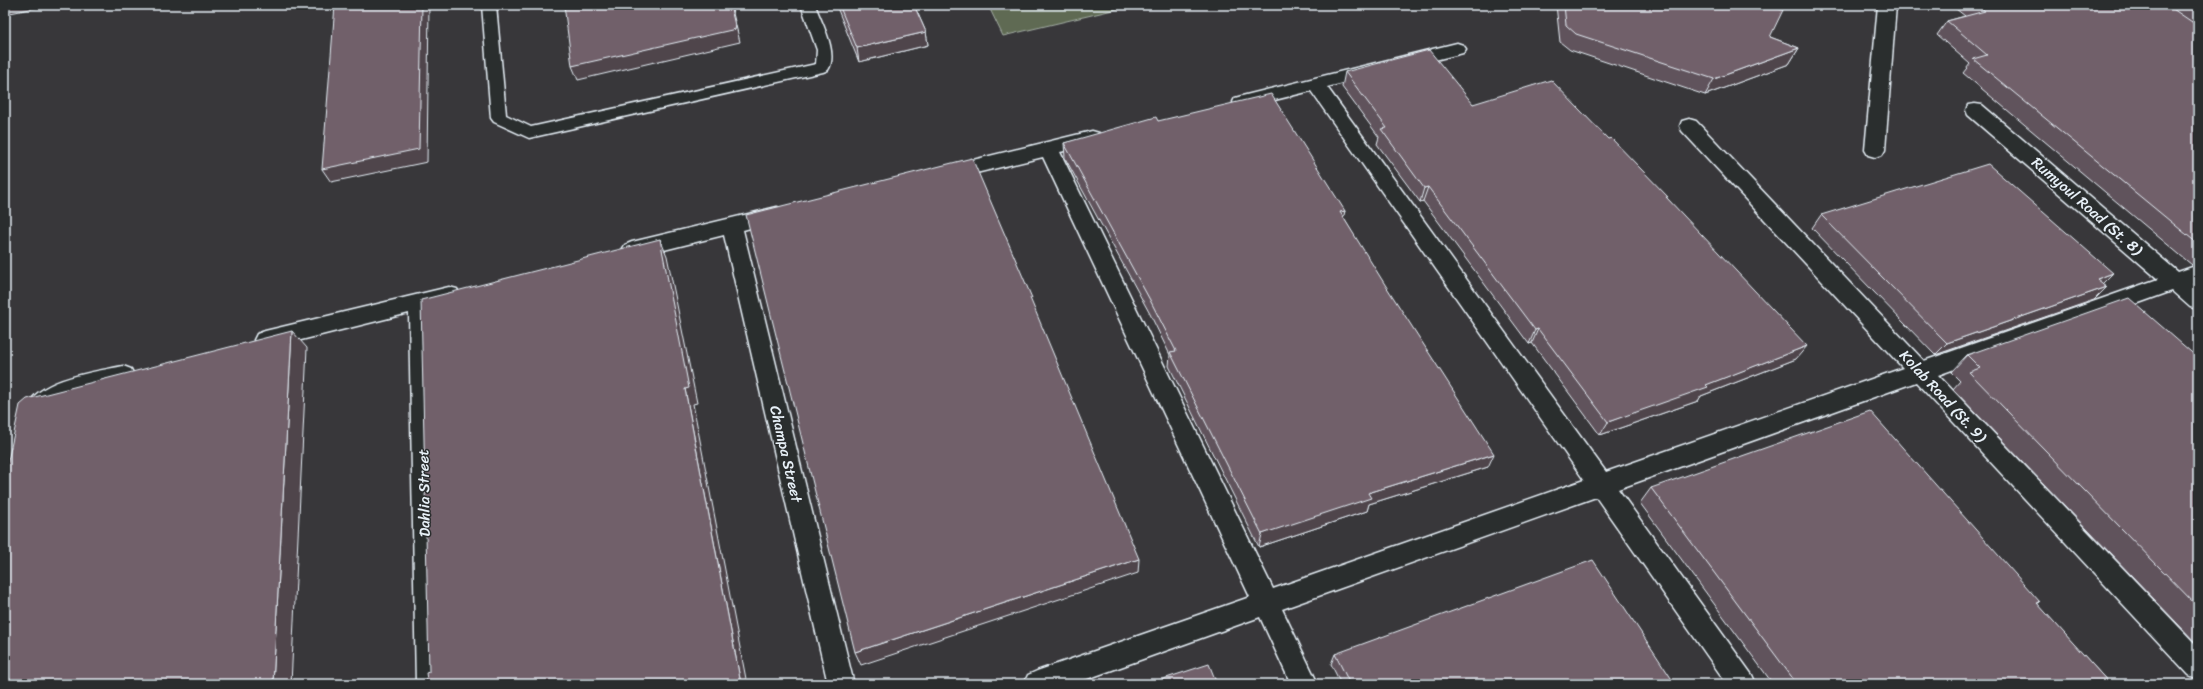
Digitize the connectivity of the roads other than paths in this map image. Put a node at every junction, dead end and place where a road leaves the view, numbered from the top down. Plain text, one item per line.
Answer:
1 (489, 5) edge
2 (808, 5) edge
3 (1887, 5) edge
4 (1457, 49) dead end
5 (1315, 84) junction
6 (1224, 106) edge
7 (1975, 110) dead end
8 (1688, 126) dead end
9 (1110, 134) edge
10 (1049, 149) junction
11 (1875, 150) dead end
12 (926, 179) edge
13 (794, 210) edge
14 (732, 225) junction
15 (610, 255) edge
16 (2198, 273) edge
17 (2174, 281) junction
18 (466, 291) edge
19 (2198, 301) edge
20 (420, 302) junction
21 (249, 344) edge
22 (141, 370) edge
23 (1920, 372) junction
24 (32, 412) edge
25 (1601, 485) junction
26 (1268, 603) junction
27 (2198, 666) edge
28 (428, 684) edge
29 (841, 684) edge
30 (1037, 684) edge
31 (1305, 684) edge
32 (1743, 684) edge

1 - 2 lane
3 - 11 street
4 - 5 street
5 - 6 street
5 - 25 street
7 - 17 street, Rumyoul Road (St. 8)
8 - 23 street, Kolab Road (St. 9)
9 - 10 street
10 - 12 street
10 - 26 street
13 - 14 street
14 - 15 street
14 - 29 street, Champa Street
16 - 17 street
17 - 19 street, Rumyoul Road (St. 8)
17 - 23 street
18 - 20 street
20 - 21 street
20 - 28 street, Dahlia Street
22 - 24 street
23 - 25 street
23 - 27 street, Kolab Road (St. 9)
25 - 26 street
25 - 32 street
26 - 30 street
26 - 31 street

